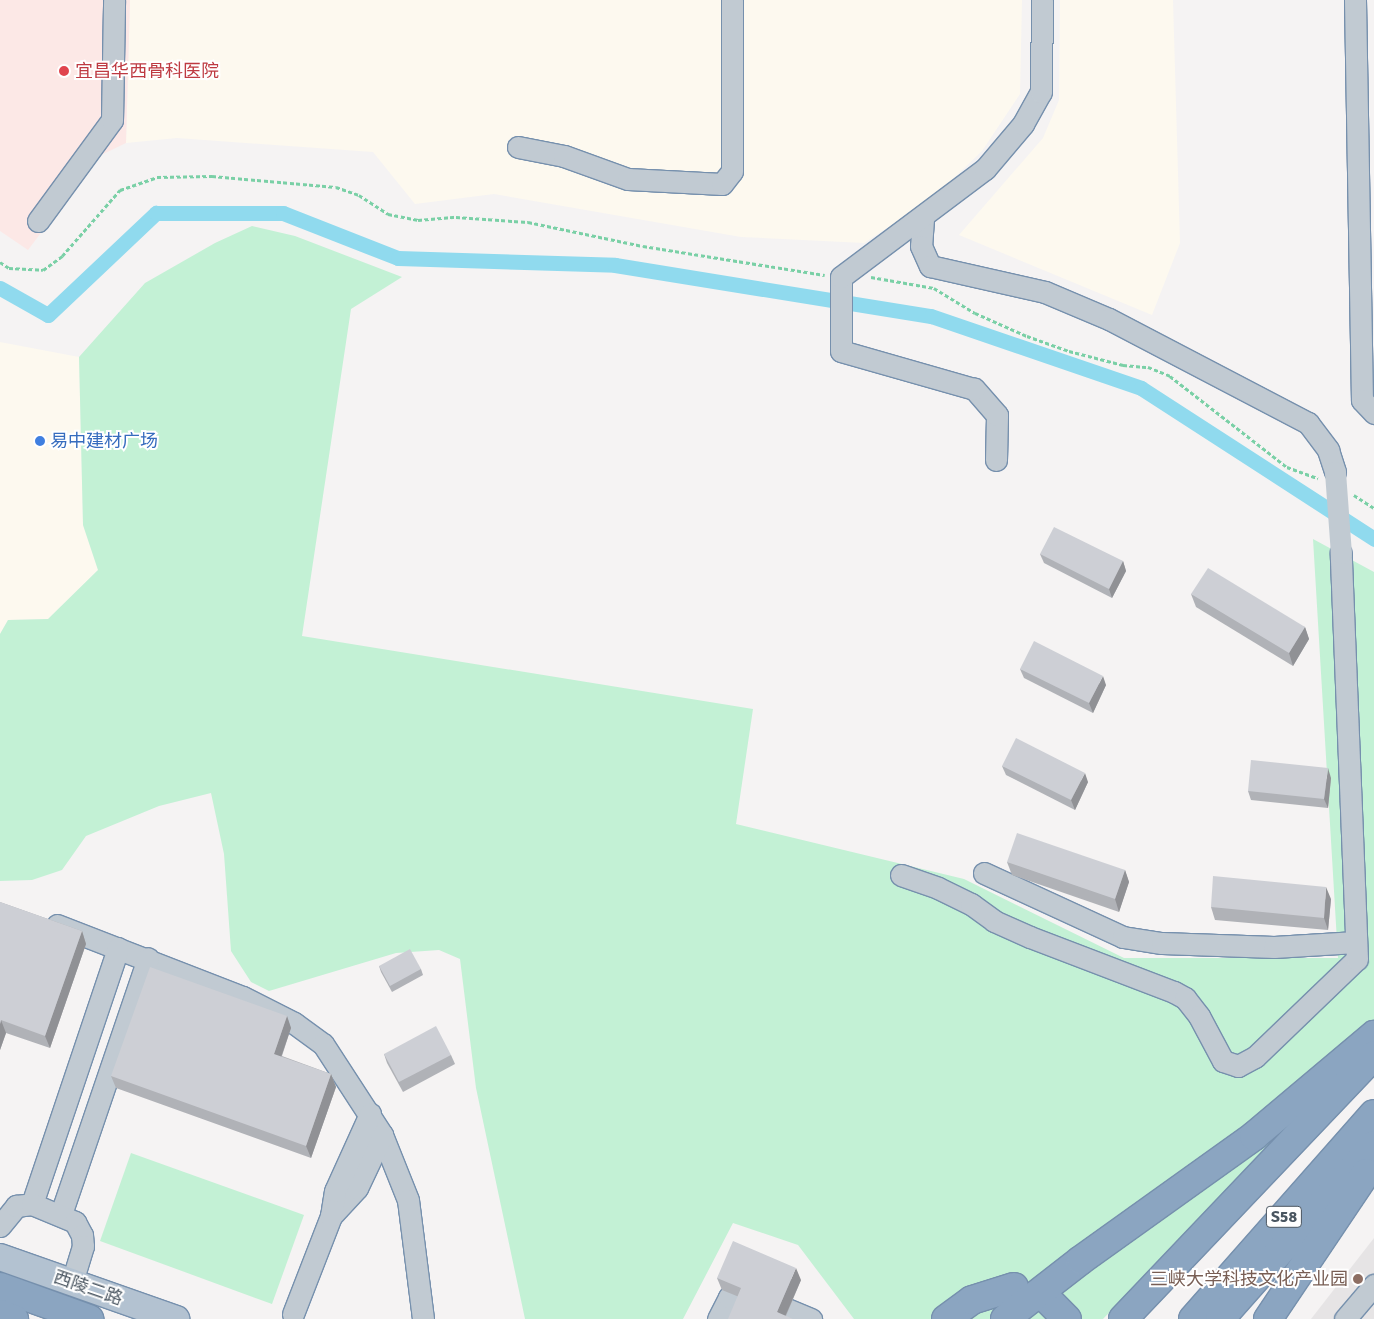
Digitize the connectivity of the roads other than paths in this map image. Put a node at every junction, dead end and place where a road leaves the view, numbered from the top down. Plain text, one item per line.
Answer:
1 (114, 0) edge
2 (732, 0) edge
3 (1042, 0) edge
4 (1355, 0) edge
5 (518, 147) dead end
6 (1366, 153) edge
7 (923, 219) junction
8 (38, 221) dead end
9 (1367, 298) edge
10 (1374, 413) edge
11 (996, 460) dead end
12 (984, 873) dead end
13 (901, 875) dead end
14 (34, 916) edge
15 (1356, 942) junction
16 (118, 948) junction
17 (148, 958) junction
18 (1374, 1035) edge
19 (1374, 1055) edge
20 (370, 1114) junction
21 (1374, 1114) edge
22 (382, 1135) junction
23 (1374, 1145) edge
24 (1374, 1160) edge
25 (32, 1204) junction
26 (61, 1214) junction
27 (331, 1216) junction
28 (0, 1226) edge
29 (0, 1257) edge
30 (72, 1282) junction
31 (1374, 1285) edge
32 (0, 1287) edge
33 (1014, 1287) dead end
34 (1047, 1299) dead end
35 (0, 1314) edge
36 (293, 1314) dead end
37 (14, 1319) edge
38 (90, 1319) edge
39 (176, 1319) edge
40 (423, 1319) edge
41 (718, 1319) edge
42 (811, 1319) edge
43 (946, 1319) edge
44 (1005, 1319) edge
45 (1067, 1319) edge
46 (1123, 1319) edge
47 (1192, 1319) edge
48 (1220, 1319) edge
49 (1268, 1319) edge
50 (1345, 1319) edge

1 - 8 street
2 - 5 street
3 - 7 street
4 - 6 street
6 - 9 street
7 - 11 street
7 - 15 street, bridge
9 - 10 street
12 - 15 street
13 - 15 street
14 - 16 street
16 - 17 street
16 - 25 street
17 - 20 street
17 - 26 street
18 - 44 highway
19 - 46 highway
20 - 22 street
20 - 27 street
21 - 47 highway, S58
22 - 27 street
22 - 40 street
23 - 48 highway, S58
24 - 49 highway
25 - 26 street
25 - 28 street
26 - 30 street
27 - 36 street
29 - 30 main road, 西陵二路
30 - 39 main road, 西陵二路
31 - 50 street
32 - 38 highway
33 - 43 highway
34 - 45 highway
35 - 37 highway
41 - 42 street

